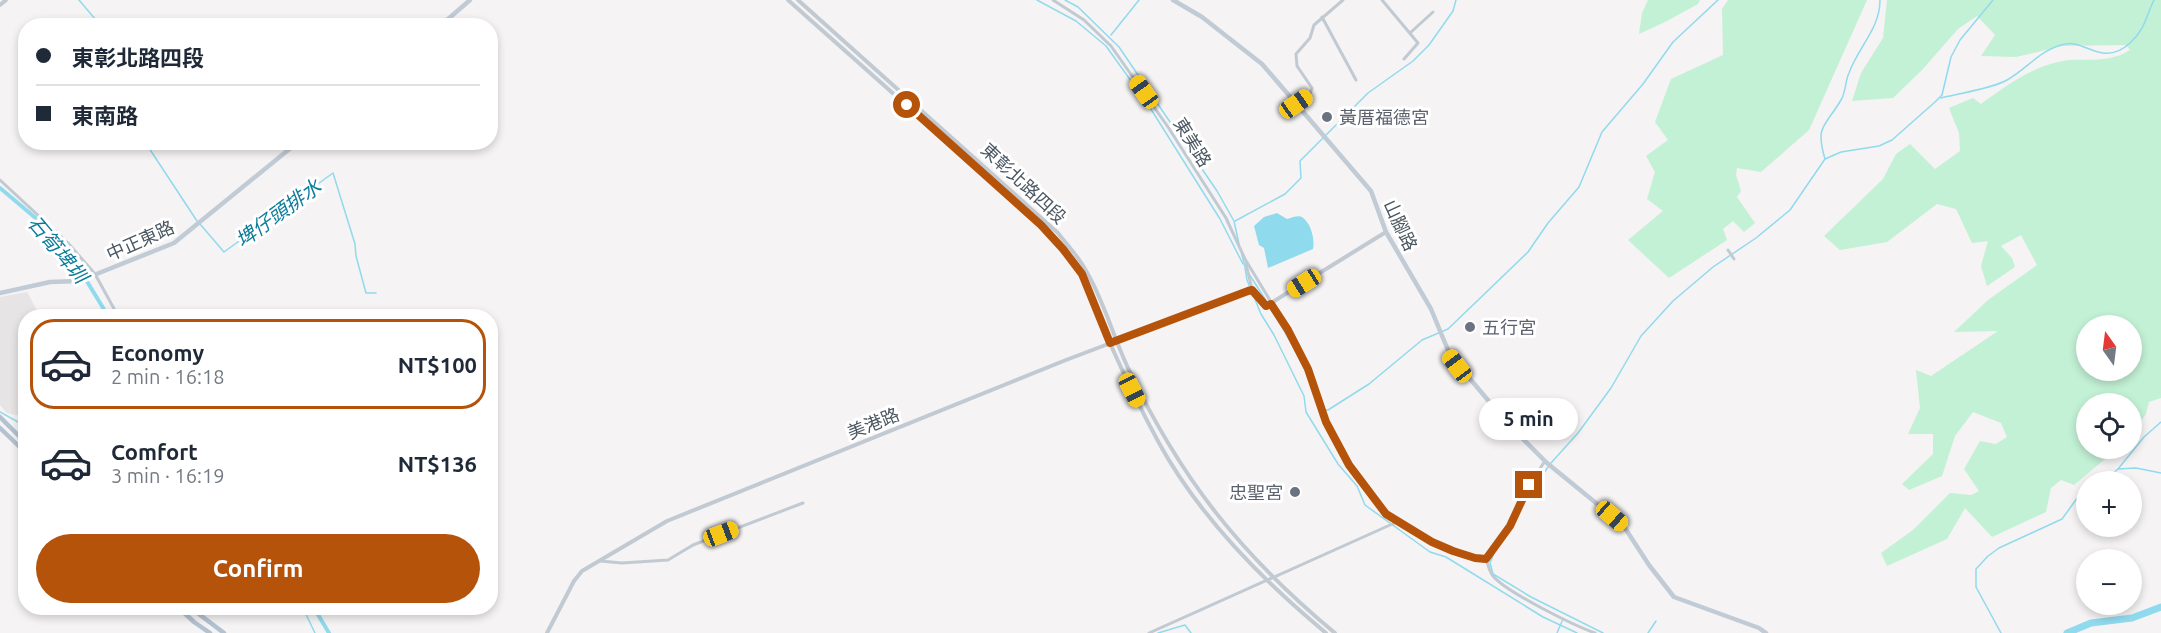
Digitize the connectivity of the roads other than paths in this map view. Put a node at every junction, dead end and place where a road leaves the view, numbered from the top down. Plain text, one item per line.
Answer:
1 (6, 0) edge
2 (470, 0) edge
3 (788, 0) edge
4 (798, 0) edge
5 (1053, 0) edge
6 (1173, 0) edge
7 (1343, 0) edge
8 (1382, 0) edge
9 (0, 5) edge
10 (1433, 12) dead end
11 (1322, 17) junction
12 (449, 18) edge
13 (1410, 33) junction
14 (1404, 59) dead end
15 (1356, 80) dead end
16 (1296, 104) junction
17 (947, 132) junction
18 (943, 136) junction
19 (288, 150) edge
20 (0, 180) edge
21 (1386, 232) junction
22 (1728, 250) dead end
23 (1245, 259) junction
24 (1734, 259) dead end
25 (94, 274) junction
26 (1250, 290) junction
27 (0, 293) edge
28 (1271, 304) junction
29 (114, 309) edge
30 (1116, 341) junction
31 (1110, 343) junction
32 (0, 417) edge
33 (0, 428) edge
34 (18, 434) edge
35 (18, 445) edge
36 (1546, 462) junction
37 (803, 503) dead end
38 (1400, 521) junction
39 (1486, 559) junction
40 (598, 561) junction
41 (1274, 579) junction
42 (1268, 582) junction
43 (186, 615) edge
44 (200, 615) edge
45 (210, 633) edge
46 (224, 633) edge
47 (547, 633) edge
48 (1149, 633) edge
49 (1326, 633) edge
50 (1335, 633) edge
51 (1595, 633) edge
52 (1766, 633) edge

1 - 9 street
2 - 12 main road
3 - 18 street, 東彰北路四段
4 - 17 street, 東彰北路四段
5 - 23 street, 東美路
6 - 16 main road
7 - 11 street
8 - 13 street
10 - 13 street
11 - 15 street
11 - 16 street
13 - 14 street
16 - 21 main road, 山腳路
17 - 18 street
17 - 30 street, 東彰北路四段
18 - 31 street, 東彰北路四段
19 - 25 main road, 中正東路
20 - 25 street
21 - 28 street
21 - 36 main road, 山腳路
22 - 24 street
23 - 26 street
23 - 28 street
25 - 27 main road, 中正東路
25 - 29 street
26 - 28 street
26 - 30 street, 美港路
28 - 38 street
30 - 31 street, 美港路
30 - 41 street, 東彰北路四段
31 - 40 street, 美港路
31 - 42 street, 東彰北路四段
32 - 34 main road
33 - 35 main road
36 - 39 street
36 - 52 main road, 山腳路
37 - 40 street
38 - 39 street
38 - 41 street
39 - 51 street
40 - 47 street, 美港路
41 - 42 street
41 - 50 street, 東彰北路四段
42 - 48 street
42 - 49 street, 東彰北路四段
43 - 45 main road
44 - 46 main road

